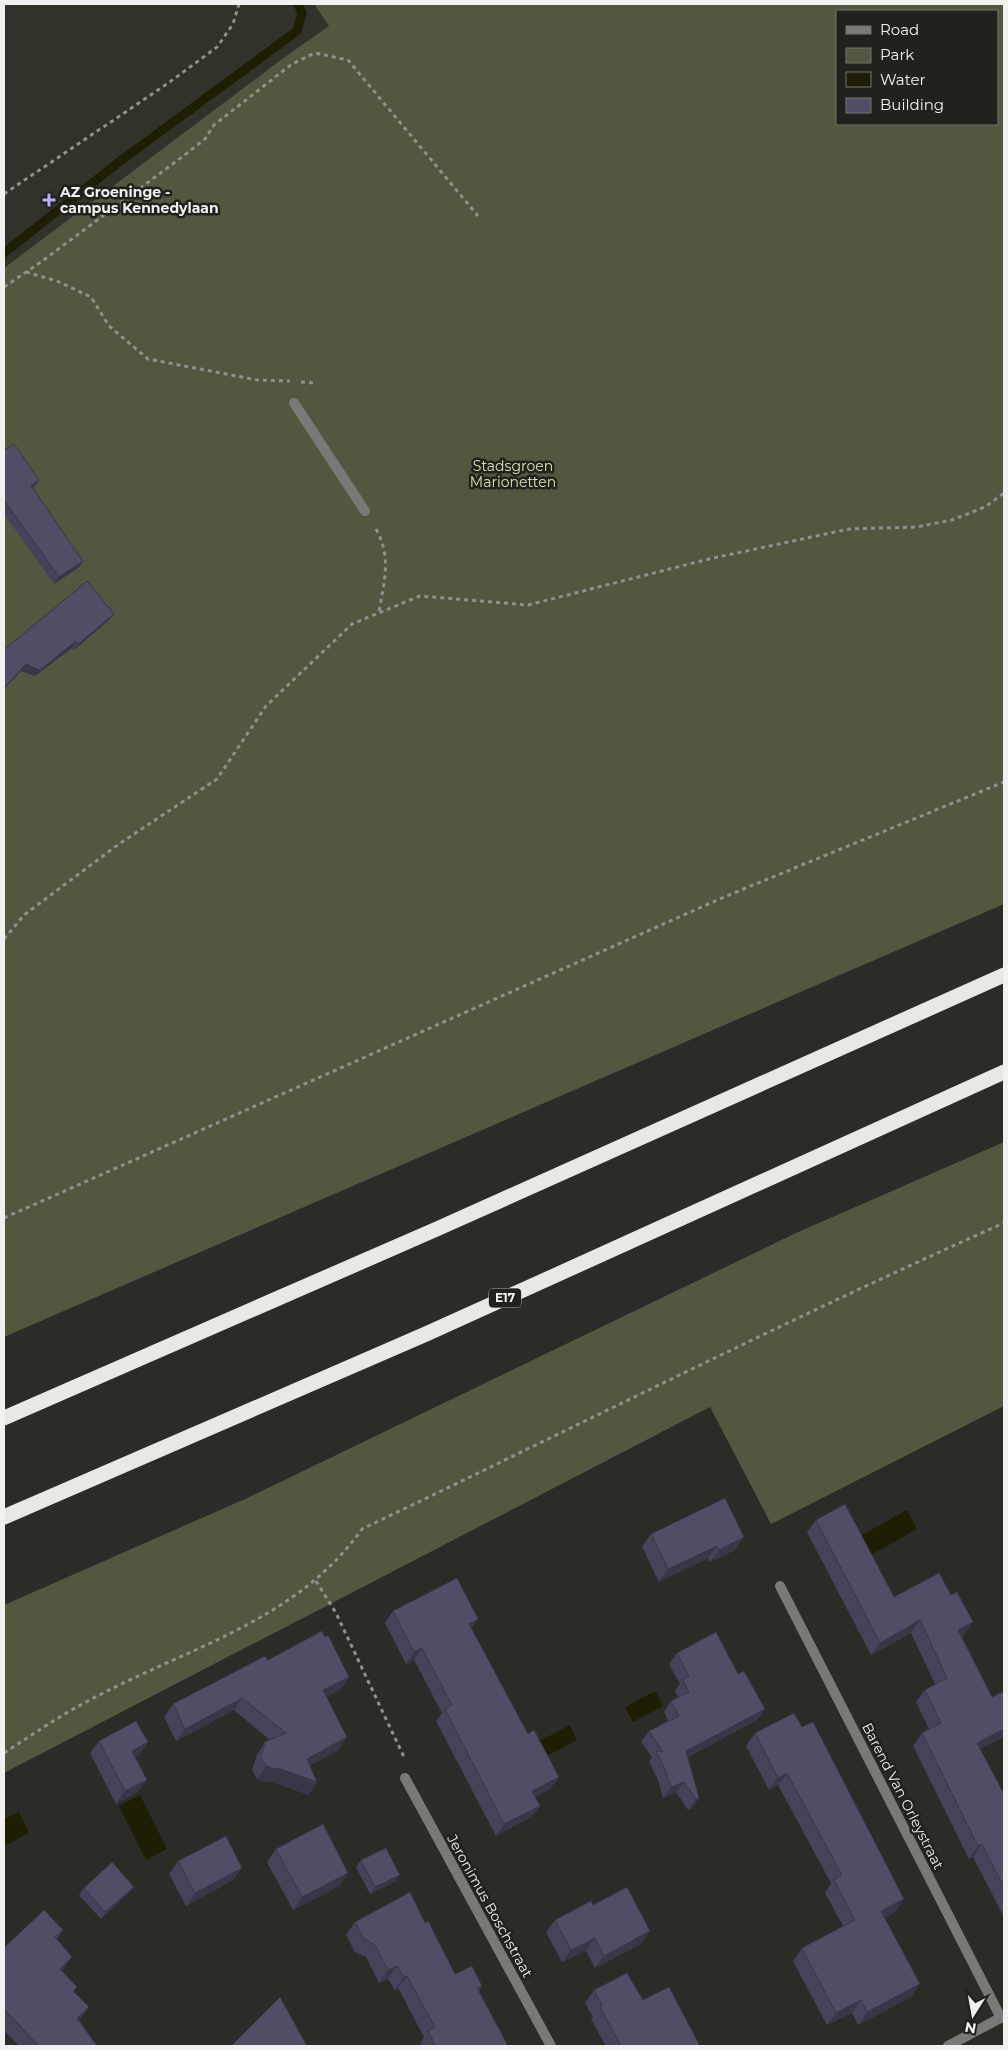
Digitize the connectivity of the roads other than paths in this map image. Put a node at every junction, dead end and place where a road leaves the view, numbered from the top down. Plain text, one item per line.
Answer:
1 (294, 403) dead end
2 (365, 511) road end
3 (1004, 975) edge
4 (1004, 1072) edge
5 (4, 1418) edge
6 (4, 1517) edge
7 (780, 1586) dead end
8 (405, 1778) road end
9 (1002, 2017) edge
10 (551, 2046) edge
11 (948, 2046) edge

1 - 2 street
3 - 5 highway
4 - 6 highway, E17
7 - 9 street, Barend Van Orleystraat
8 - 10 street, Jeronimus Boschstraat
9 - 11 street

